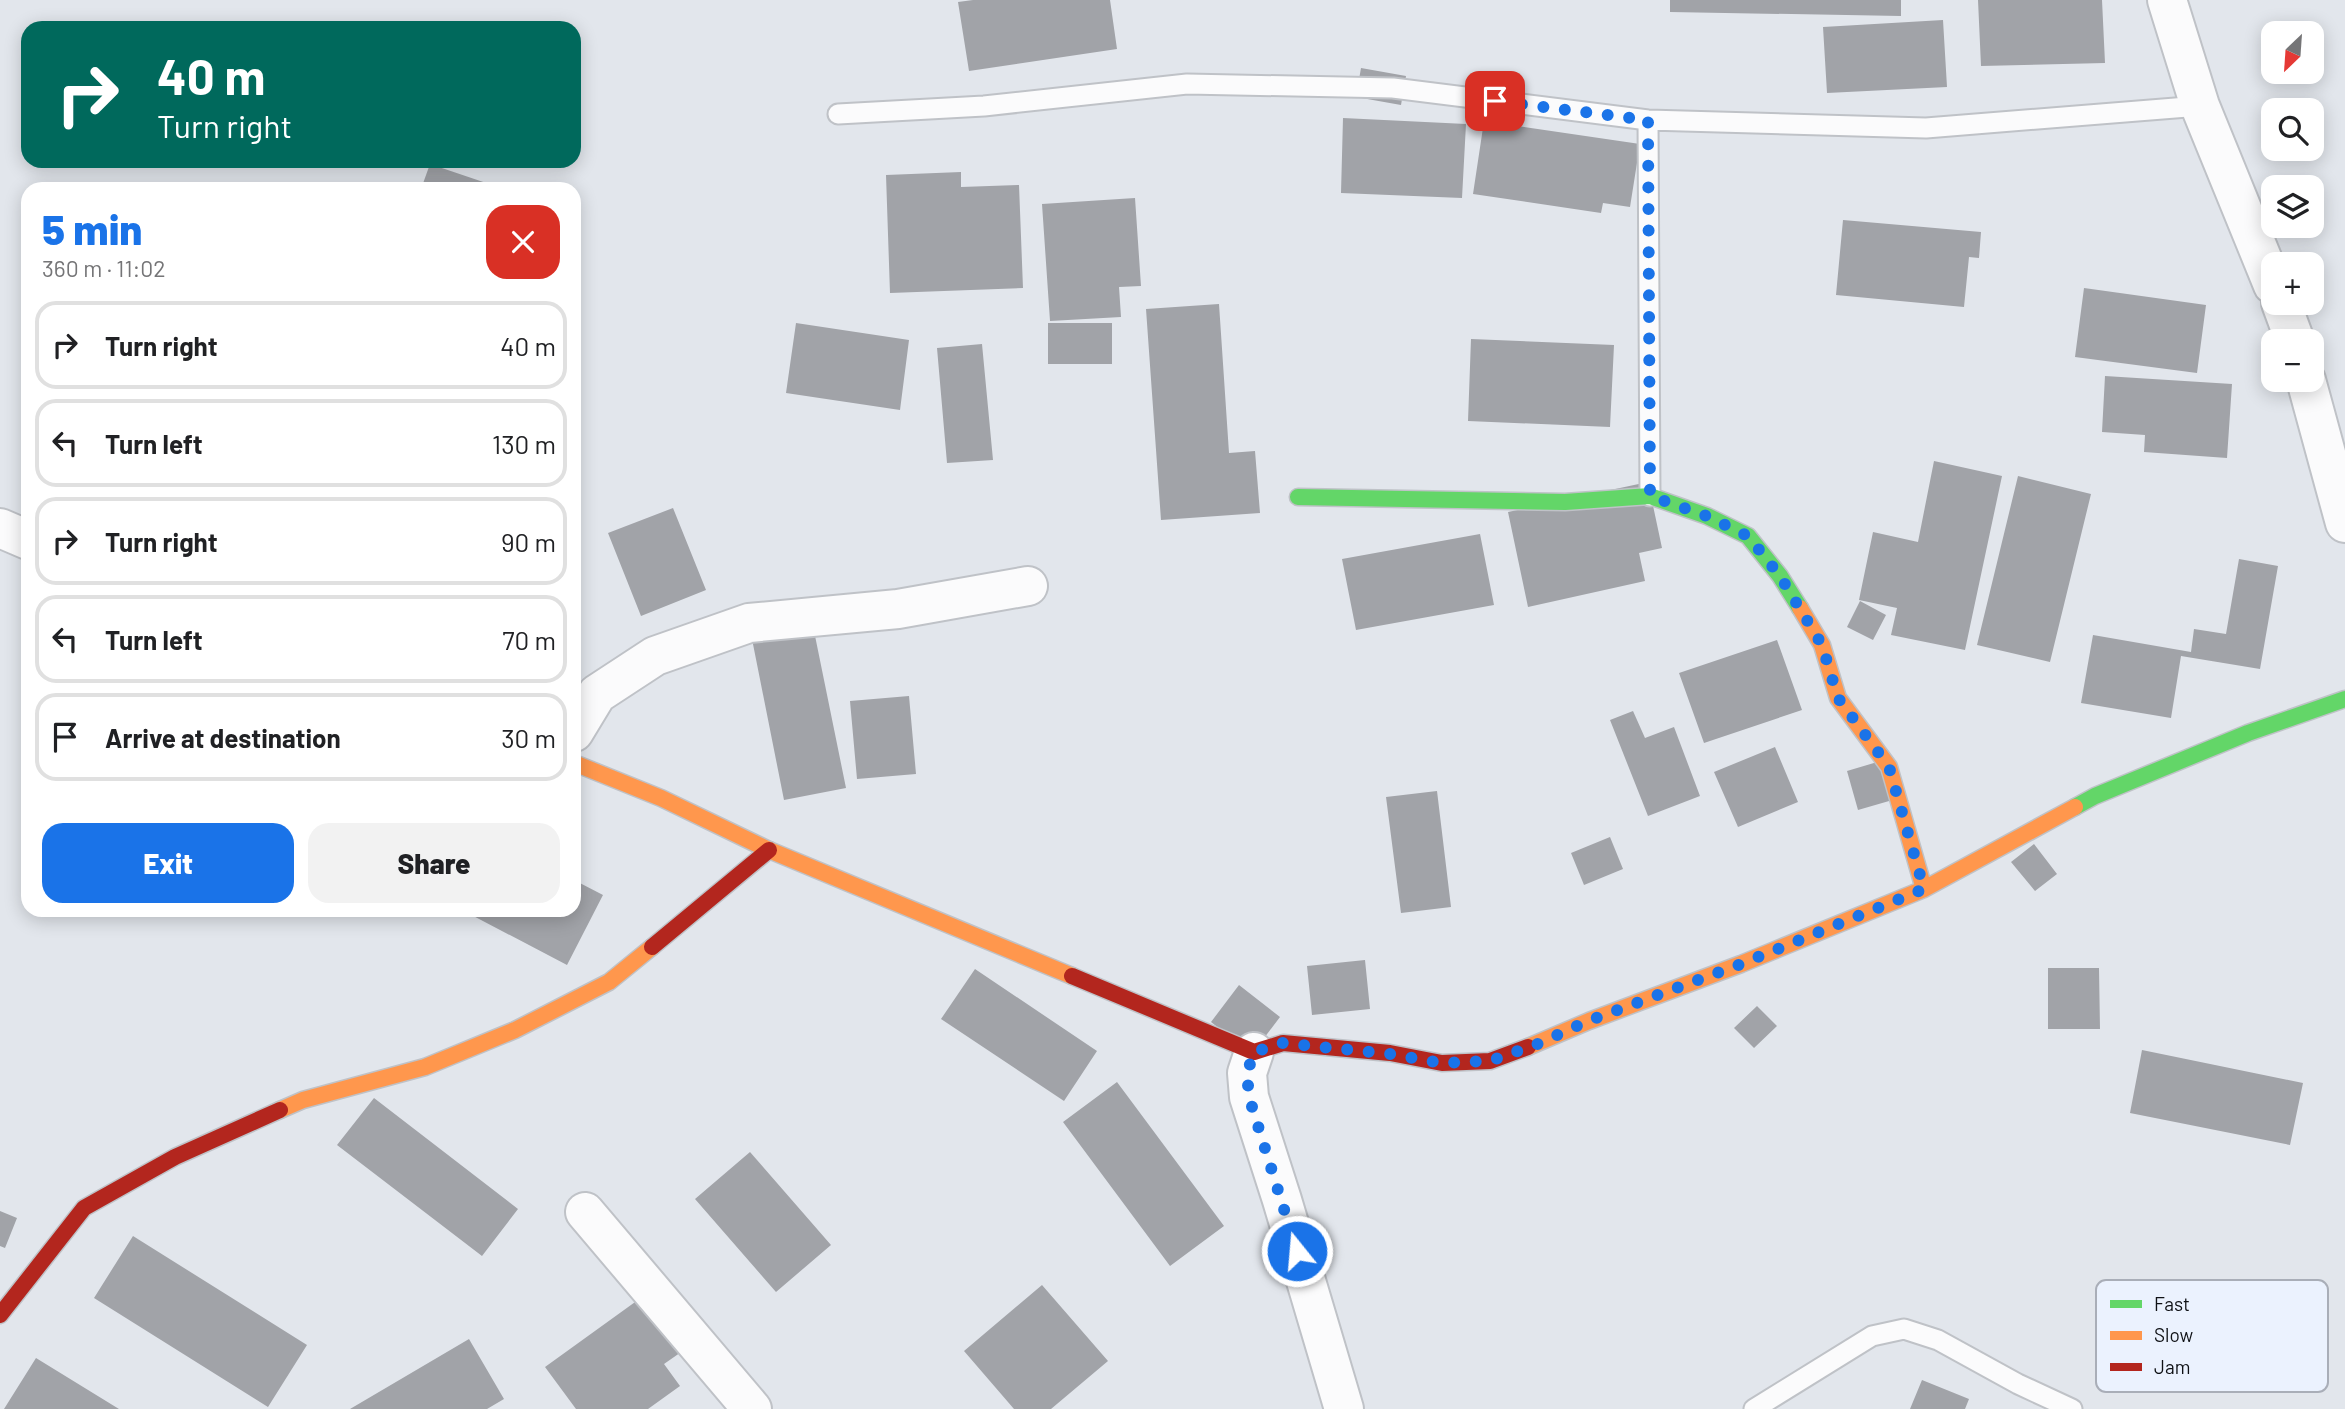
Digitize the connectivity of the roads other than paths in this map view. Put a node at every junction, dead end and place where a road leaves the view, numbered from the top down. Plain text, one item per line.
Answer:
1 (2167, 0) edge
2 (2200, 106) junction
3 (838, 114) dead end
4 (1648, 120) junction
5 (2261, 256) edge
6 (2309, 392) edge
7 (1650, 496) junction
8 (1298, 497) dead end
9 (2345, 523) edge
10 (0, 528) edge
11 (21, 537) edge
12 (1028, 586) dead end
13 (2345, 699) edge
14 (581, 720) edge
15 (581, 766) edge
16 (769, 850) junction
17 (1924, 889) junction
18 (1254, 1052) junction
19 (585, 1212) dead end
20 (0, 1315) edge
21 (752, 1409) edge
22 (1344, 1409) edge
23 (1754, 1409) edge
24 (2072, 1409) edge

1 - 2 street
2 - 4 lane
2 - 5 street
3 - 4 lane
4 - 7 lane
6 - 9 street
7 - 8 street
7 - 17 street
10 - 11 street
12 - 14 street
13 - 17 street
15 - 16 street
16 - 18 street
16 - 20 street
17 - 18 street
18 - 22 street
19 - 21 street
23 - 24 lane

